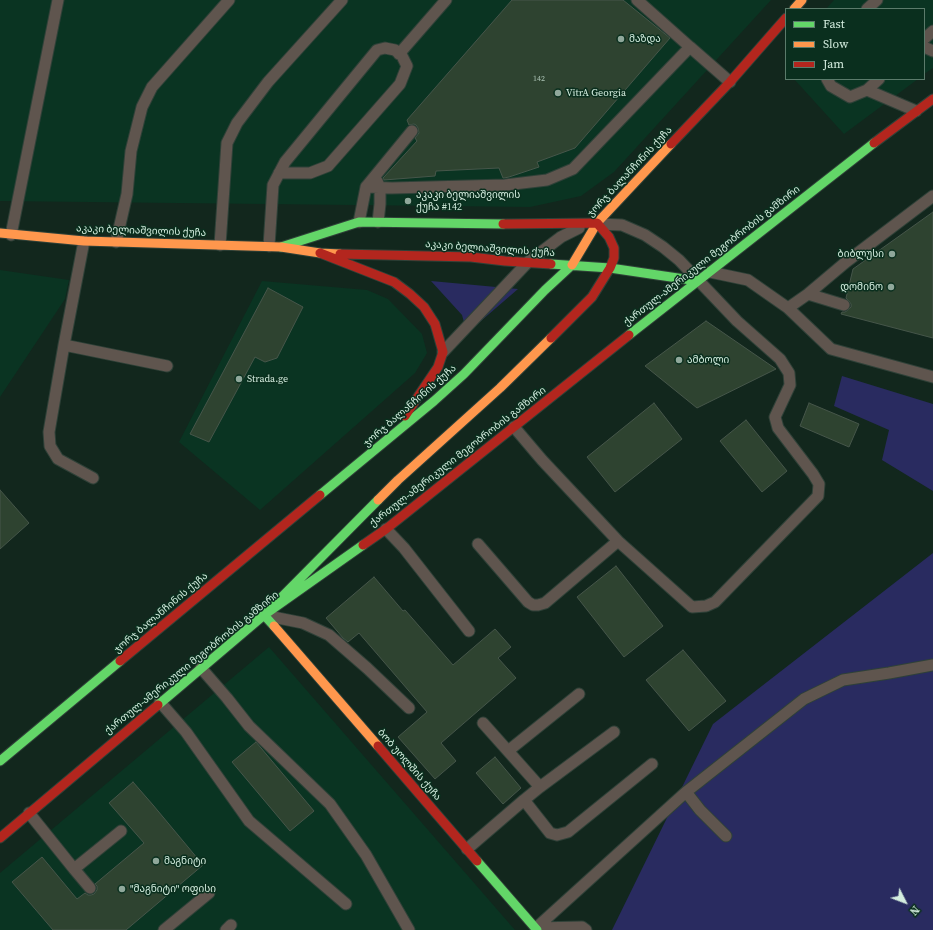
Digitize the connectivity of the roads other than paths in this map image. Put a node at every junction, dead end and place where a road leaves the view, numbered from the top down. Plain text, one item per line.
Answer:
1 (58, 0) edge
2 (229, 0) edge
3 (342, 0) edge
4 (446, 0) edge
5 (636, 0) edge
6 (802, 0) edge
7 (877, 0) edge
8 (795, 8) edge
9 (868, 8) edge
10 (785, 19) edge
11 (933, 31) edge
12 (925, 38) edge
13 (690, 47) junction
14 (399, 54) junction
15 (828, 80) edge
16 (878, 80) edge
17 (730, 82) junction
18 (867, 90) junction
19 (933, 99) edge
20 (916, 111) junction
21 (412, 131) dead end
22 (279, 173) junction
23 (375, 175) junction
24 (366, 187) junction
25 (380, 188) junction
26 (933, 196) edge
27 (359, 222) junction
28 (378, 222) junction
29 (597, 224) junction
30 (5, 234) edge
31 (84, 241) junction
32 (116, 242) junction
33 (220, 245) junction
34 (269, 246) junction
35 (281, 247) junction
36 (320, 253) junction
37 (528, 262) junction
38 (572, 265) junction
39 (610, 268) junction
40 (710, 272) junction
41 (698, 281) junction
42 (808, 294) junction
43 (844, 305) dead end
44 (788, 308) junction
45 (64, 345) junction
46 (443, 352) junction
47 (167, 366) dead end
48 (933, 377) edge
49 (514, 427) junction
50 (390, 438) junction
51 (93, 478) dead end
52 (386, 529) junction
53 (618, 541) junction
54 (478, 544) dead end
55 (264, 615) junction
56 (469, 630) dead end
57 (933, 665) edge
58 (201, 668) junction
59 (580, 694) dead end
60 (160, 702) junction
61 (409, 708) dead end
62 (483, 723) dead end
63 (614, 732) dead end
64 (508, 751) junction
65 (0, 761) edge
66 (652, 764) dead end
67 (540, 787) junction
68 (686, 792) junction
69 (524, 800) junction
70 (29, 813) junction
71 (121, 831) dead end
72 (726, 836) dead end
73 (0, 838) edge
74 (467, 849) junction
75 (74, 869) junction
76 (90, 888) dead end
77 (210, 893) dead end
78 (346, 904) dead end
79 (536, 929) edge
80 (164, 930) edge
81 (409, 930) edge
82 (586, 930) edge

1 - 30 lane
2 - 32 lane
3 - 33 lane
4 - 14 lane
5 - 13 lane
6 - 8 main road
7 - 9 lane
10 - 17 main road, ჯორჯ ბალანჩინის ქუჩა
11 - 12 lane
13 - 17 lane
13 - 25 lane
14 - 22 lane
14 - 22 lane
15 - 18 lane
16 - 18 lane
17 - 29 main road, ჯორჯ ბალანჩინის ქუჩა
18 - 20 lane
19 - 20 main road, ქართულ-ამერიკული მეგობრობის გამზირი
20 - 40 main road, ქართულ-ამერიკული მეგობრობის გამზირი
21 - 23 lane
22 - 34 lane
23 - 24 lane
23 - 25 lane
24 - 25 lane
24 - 27 lane
25 - 28 lane
26 - 42 lane
27 - 28 main road, აკაკი ბელიაშვილის ქუჩა
27 - 35 main road, აკაკი ბელიაშვილის ქუჩა
28 - 29 main road, აკაკი ბელიაშვილის ქუჩა
29 - 37 lane
29 - 38 main road, ჯორჯ ბალანჩინის ქუჩა
29 - 39 main road
29 - 41 lane
30 - 31 main road, აკაკი ბელიაშვილის ქუჩა
31 - 32 main road, აკაკი ბელიაშვილის ქუჩა
31 - 45 lane
32 - 33 main road, აკაკი ბელიაშვილის ქუჩა
33 - 34 main road, აკაკი ბელიაშვილის ქუჩა
34 - 35 main road, აკაკი ბელიაშვილის ქუჩა
35 - 36 main road, აკაკი ბელიაშვილის ქუჩა
36 - 37 main road, აკაკი ბელიაშვილის ქუჩა
36 - 46 main road
37 - 38 main road, აკაკი ბელიაშვილის ქუჩა
37 - 46 lane
38 - 39 main road, აკაკი ბელიაშვილის ქუჩა
38 - 50 main road, ჯორჯ ბალანჩინის ქუჩა
39 - 41 main road, აკაკი ბელიაშვილის ქუჩა
39 - 55 main road
40 - 41 main road, ქართულ-ამერიკული მეგობრობის გამზირი
40 - 44 lane
41 - 49 main road, ქართულ-ამერიკული მეგობრობის გამზირი
41 - 53 lane
42 - 43 lane
42 - 44 lane
44 - 48 lane
45 - 47 lane
45 - 51 lane
46 - 50 main road
49 - 52 main road, ქართულ-ამერიკული მეგობრობის გამზირი
49 - 53 lane
50 - 65 main road, ჯორჯ ბალანჩინის ქუჩა
52 - 55 main road, ქართულ-ამერიკული მეგობრობის გამზირი
52 - 56 lane
53 - 54 lane
55 - 58 main road, ქართულ-ამერიკული მეგობრობის გამზირი
55 - 61 lane
55 - 74 main road, ბობ უოლშის ქუჩა
57 - 68 lane
58 - 60 main road, ქართულ-ამერიკული მეგობრობის გამზირი
58 - 81 lane
59 - 64 lane
60 - 70 main road, ქართულ-ამერიკული მეგობრობის გამზირი
60 - 78 lane
62 - 64 lane
63 - 67 lane
64 - 67 lane
66 - 69 lane
67 - 69 lane
68 - 72 lane
68 - 79 lane
69 - 74 lane
70 - 73 main road, ქართულ-ამერიკული მეგობრობის გამზირი
70 - 75 lane
71 - 75 lane
74 - 79 main road, ბობ უოლშის ქუჩა
75 - 76 lane
77 - 80 lane
79 - 82 lane

